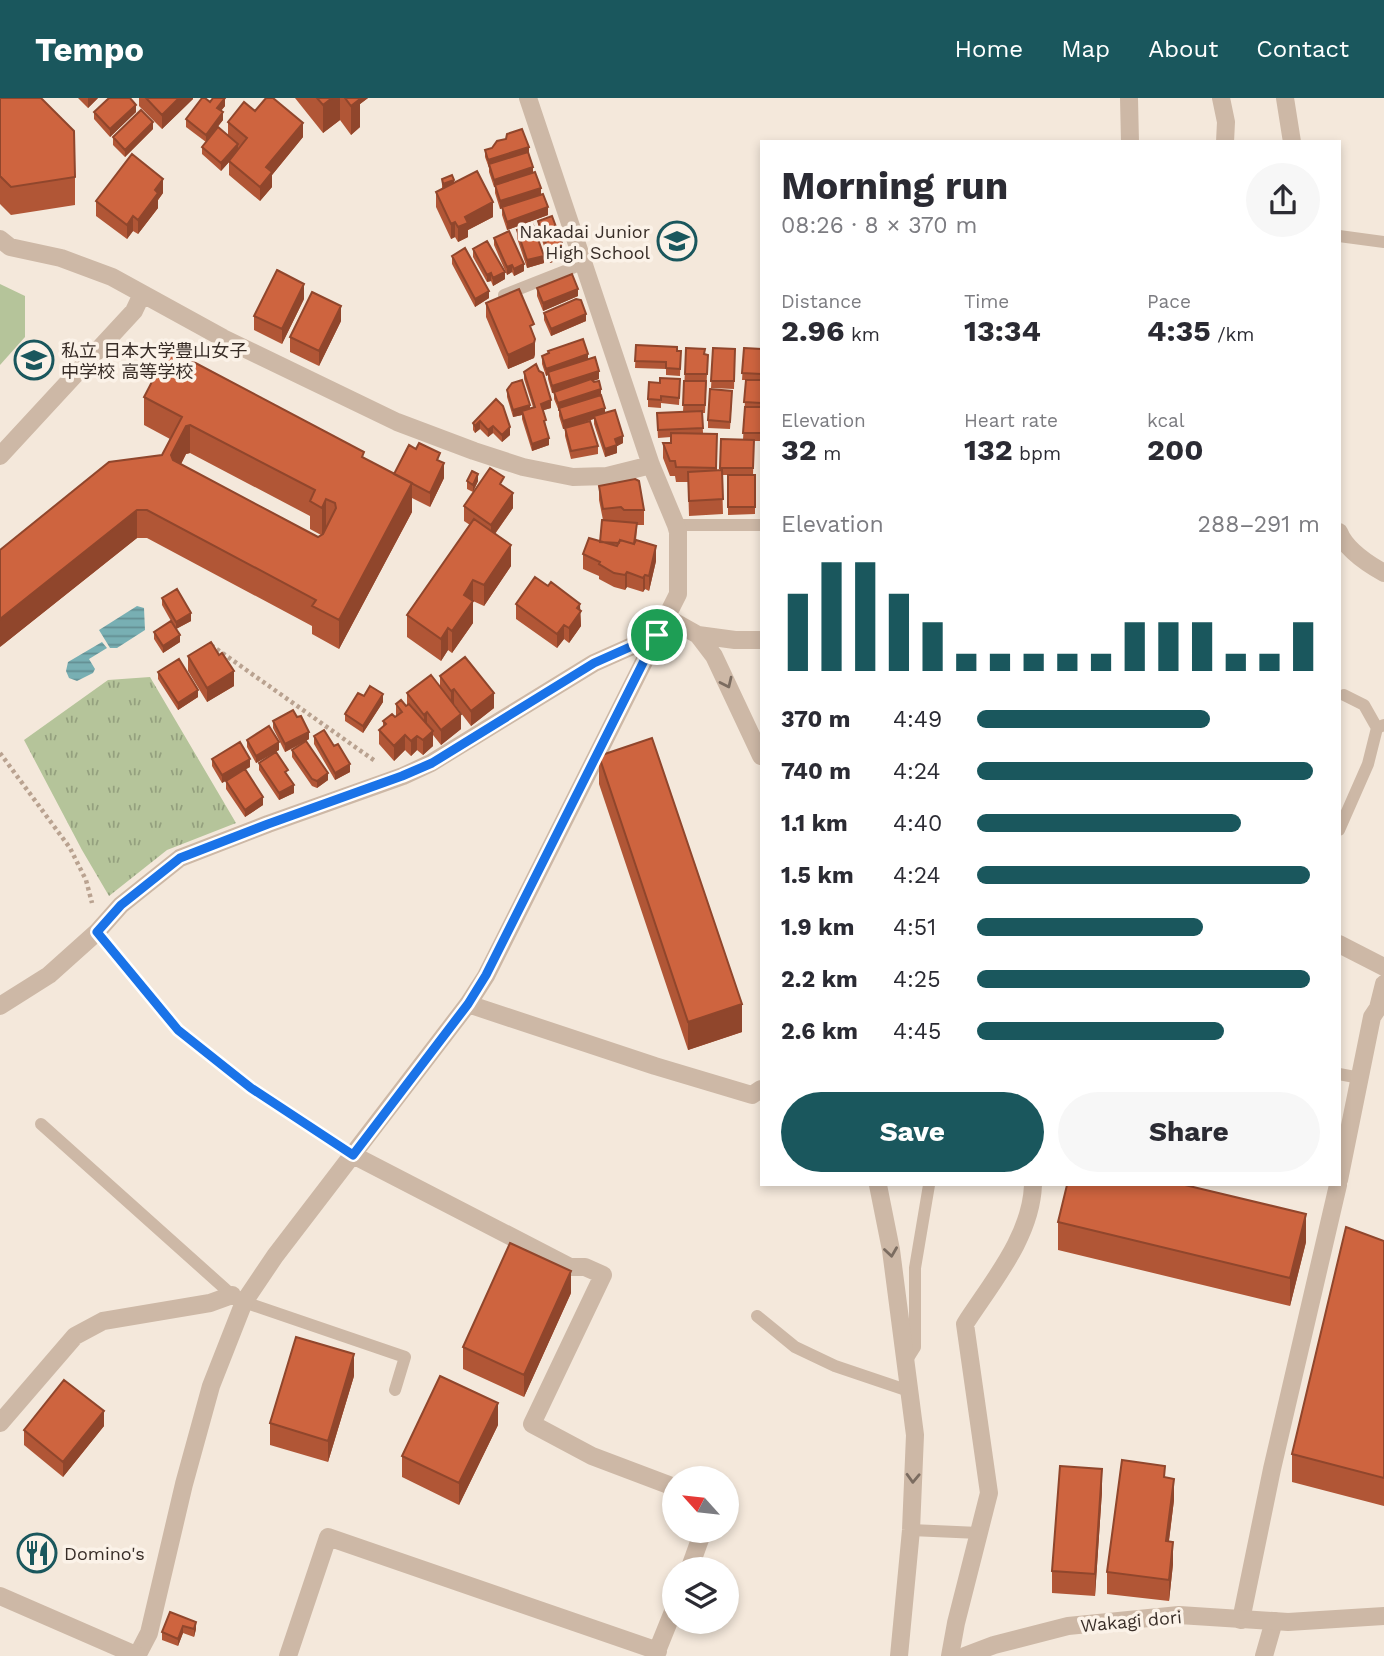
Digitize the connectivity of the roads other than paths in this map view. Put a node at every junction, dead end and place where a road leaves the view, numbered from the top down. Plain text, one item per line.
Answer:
1 (528, 98) edge
2 (1129, 98) edge
3 (1222, 98) edge
4 (1285, 98) edge
5 (1130, 140) edge
6 (1225, 140) edge
7 (1292, 140) edge
8 (1341, 236) edge
9 (0, 239) edge
10 (1384, 242) edge
11 (585, 263) junction
12 (142, 294) junction
13 (504, 295) edge
14 (0, 456) edge
15 (651, 465) junction
16 (676, 525) junction
17 (760, 525) edge
18 (1341, 539) edge
19 (1384, 573) edge
20 (666, 617) junction
21 (657, 635) junction
22 (698, 635) junction
23 (760, 640) edge
24 (1344, 695) dead end
25 (1381, 726) edge
26 (760, 754) edge
27 (1341, 825) edge
28 (101, 928) junction
29 (1341, 945) edge
30 (1384, 967) edge
31 (1384, 984) edge
32 (468, 1004) junction
33 (0, 1006) edge
34 (1341, 1074) edge
35 (1360, 1079) junction
36 (760, 1089) edge
37 (41, 1124) dead end
38 (353, 1155) junction
39 (1341, 1168) edge
40 (878, 1186) edge
41 (929, 1186) edge
42 (1033, 1186) edge
43 (1337, 1186) edge
44 (238, 1298) junction
45 (757, 1316) dead end
46 (905, 1363) junction
47 (395, 1390) dead end
48 (909, 1391) junction
49 (0, 1423) edge
50 (662, 1482) edge
51 (911, 1530) junction
52 (979, 1533) junction
53 (0, 1596) edge
54 (1384, 1616) edge
55 (1241, 1620) junction
56 (1274, 1621) junction
57 (664, 1634) edge
58 (657, 1653) edge
59 (138, 1656) edge
60 (288, 1656) edge
61 (899, 1656) edge
62 (950, 1656) edge
63 (965, 1656) edge
64 (1264, 1656) edge

1 - 11 street
2 - 5 street
3 - 6 street
4 - 7 street
8 - 10 lane
9 - 12 street
11 - 13 lane
11 - 15 street
12 - 14 street
12 - 15 street
15 - 16 street
16 - 17 lane
16 - 20 street
18 - 19 street
20 - 21 street
20 - 22 street
21 - 28 street
21 - 32 street
22 - 23 street
22 -> 26 street
24 - 25 lane
25 - 27 lane
28 - 33 street
28 - 38 lane
29 - 30 street
31 - 35 street
32 - 36 street
32 - 38 street
34 - 35 lane
35 - 39 street
37 - 44 lane
38 - 44 street
38 - 50 street
40 -> 46 street
41 - 46 lane
42 - 52 street
43 - 55 street
44 - 47 lane
44 - 49 street
44 - 59 street
45 - 48 lane
46 - 48 street
48 -> 51 street
51 - 52 lane
51 - 61 street
52 - 62 street
53 - 59 street
54 - 56 street, Wakagi dori
55 - 56 street, Wakagi dori
55 - 63 street, Wakagi dori
56 - 64 street
57 - 58 street
58 - 60 street

